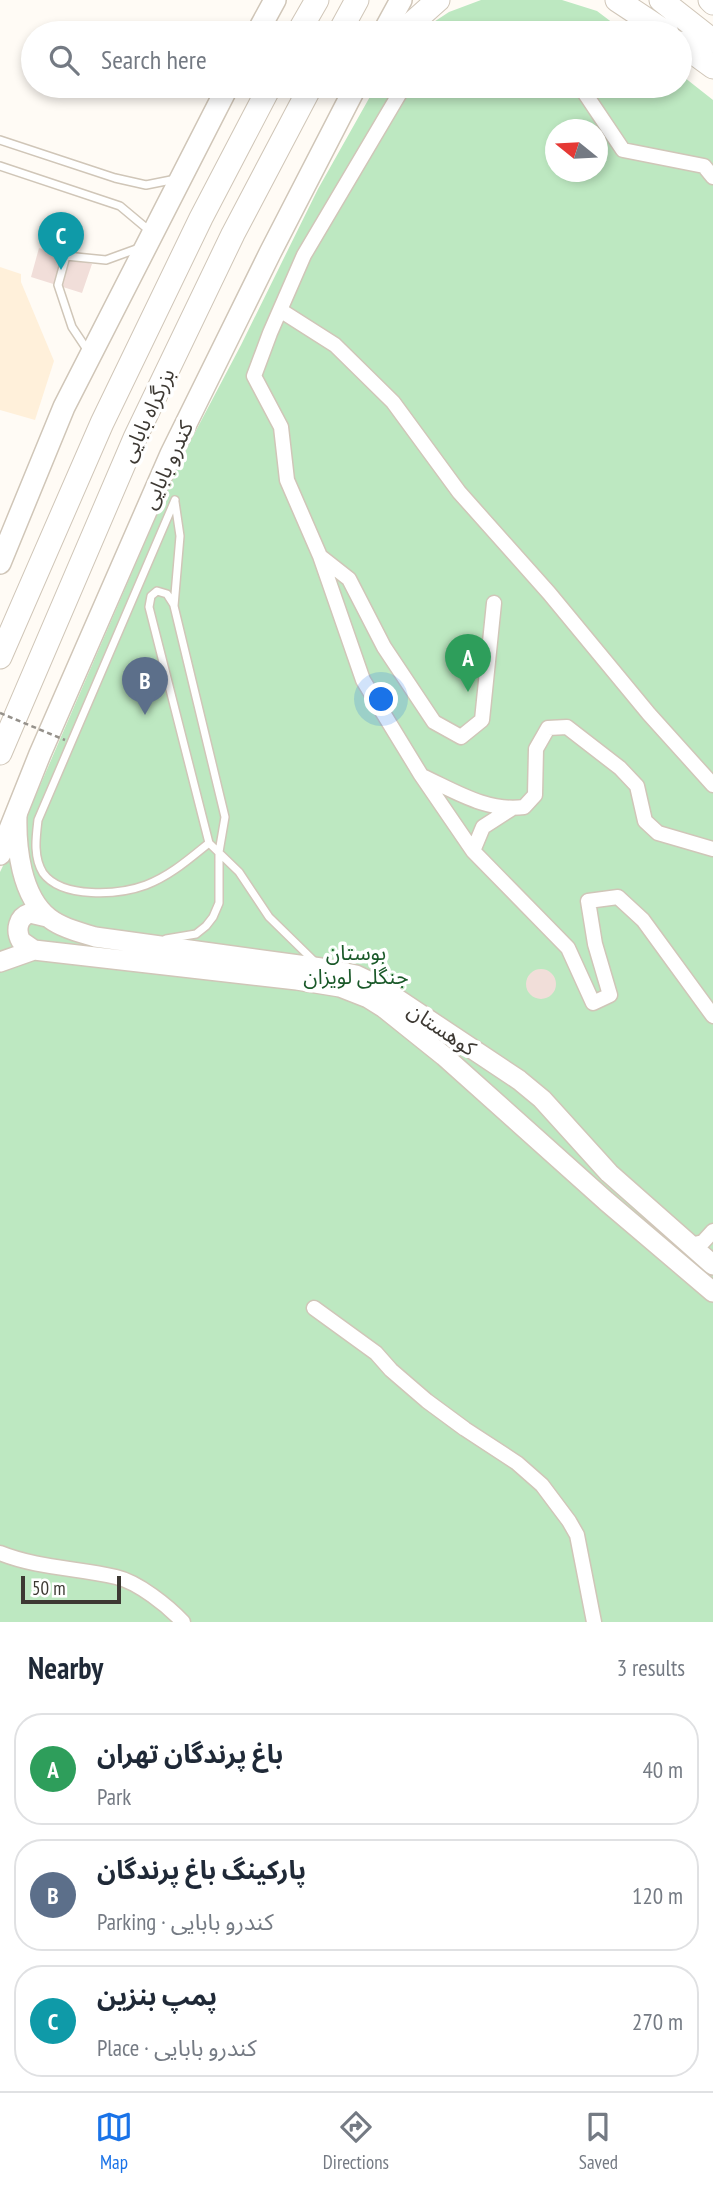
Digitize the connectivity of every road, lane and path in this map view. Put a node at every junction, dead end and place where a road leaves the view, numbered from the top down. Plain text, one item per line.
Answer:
1 (257, 0) edge
2 (275, 0) edge
3 (317, 0) edge
4 (357, 0) edge
5 (401, 0) edge
6 (438, 0) edge
7 (617, 0) edge
8 (661, 0) edge
9 (249, 21) edge
10 (264, 21) edge
11 (306, 21) edge
12 (346, 21) edge
13 (390, 21) edge
14 (414, 21) edge
15 (649, 21) edge
16 (688, 21) edge
17 (692, 24) edge
18 (713, 41) edge
19 (692, 52) edge
20 (713, 67) edge
21 (221, 98) edge
22 (265, 98) edge
23 (305, 98) edge
24 (350, 98) edge
25 (397, 98) edge
26 (588, 98) edge
27 (0, 140) edge
28 (0, 166) edge
29 (713, 177) edge
30 (180, 178) junction
31 (149, 239) junction
32 (280, 310) junction
33 (91, 355) junction
34 (320, 556) junction
35 (0, 563) edge
36 (494, 603) dead end
37 (174, 606) junction
38 (0, 657) edge
39 (0, 713) edge
40 (65, 740) dead end
41 (0, 753) edge
42 (421, 775) junction
43 (713, 785) edge
44 (511, 809) junction
45 (17, 813) junction
46 (209, 843) junction
47 (713, 849) edge
48 (473, 850) junction
49 (219, 852) junction
50 (0, 855) edge
51 (47, 917) junction
52 (134, 943) junction
53 (34, 950) junction
54 (0, 962) edge
55 (321, 968) junction
56 (713, 1016) edge
57 (542, 1099) junction
58 (522, 1125) junction
59 (713, 1231) edge
60 (691, 1245) junction
61 (713, 1255) edge
62 (713, 1265) edge
63 (713, 1292) edge
64 (314, 1308) dead end
65 (0, 1553) edge
66 (183, 1622) edge
67 (594, 1622) edge

1 - 9 main road
2 - 10 main road
3 - 11 highway
4 - 12 highway
5 - 13 main road
6 - 14 highway
7 - 15 highway
8 - 16 highway
17 - 18 highway
19 - 20 highway
21 - 30 main road
22 - 38 highway, بزرگراه بابایی
23 - 41 highway, بزرگراه بابایی
24 - 45 main road, کندرو بابایی
25 - 32 street
26 - 29 street
27 - 30 lane
28 - 31 lane
30 - 31 main road
31 - 33 main road
31 - 33 lane
32 - 34 street
32 - 43 street
33 - 35 main road
34 - 36 street
34 - 42 street
37 - 46 lane
37 - 46 lane
37 - 49 lane
39 - 40 path, bridge
42 - 44 street
42 - 48 street
44 - 47 street
44 - 48 street
45 - 50 main road, کندرو بابایی
45 - 51 main road
46 - 49 lane
48 - 56 street
49 - 52 lane
49 - 55 lane
51 - 52 main road, کوهستان
51 - 53 main road
52 - 55 main road, کوهستان
53 - 54 main road, کوهستان
53 - 58 main road, کوهستان
55 - 57 main road, کوهستان
57 - 58 main road
57 - 60 main road, کوهستان
58 - 63 main road, کوهستان
59 - 60 street
60 - 61 street
60 - 62 main road, کوهستان
64 - 67 street
65 - 66 street

